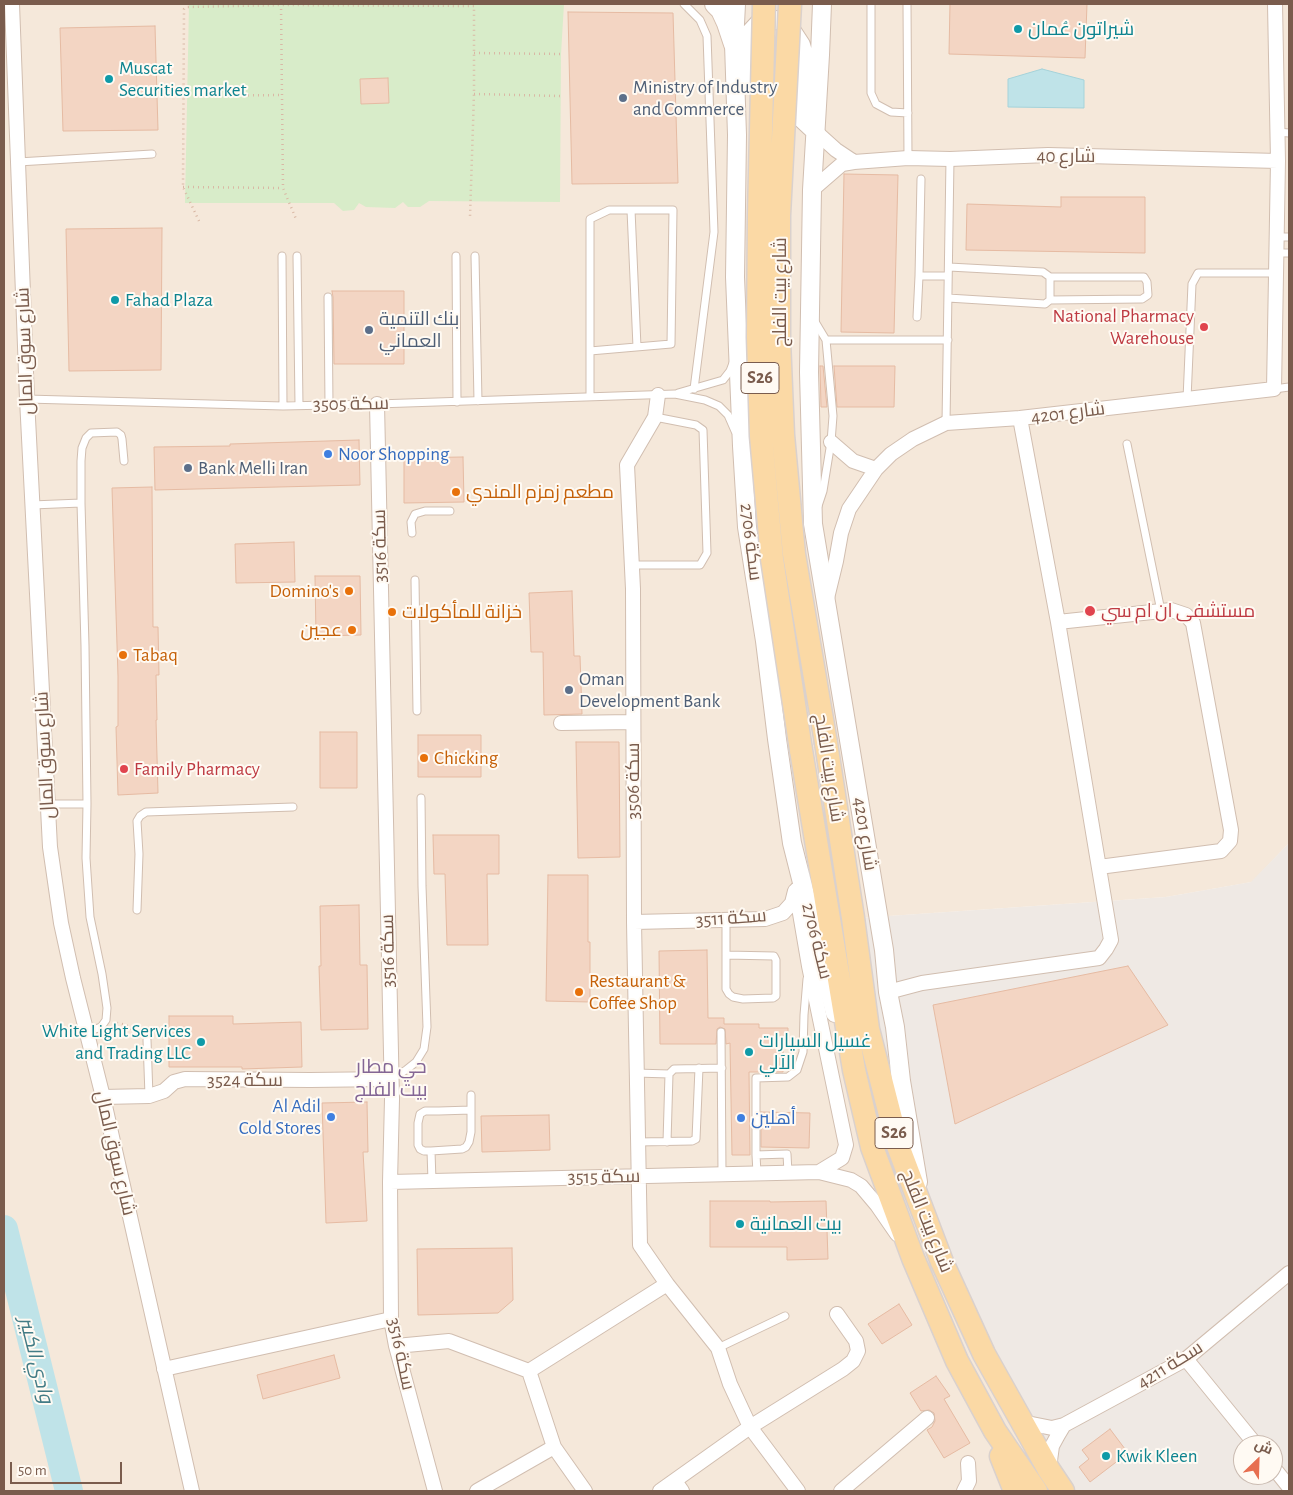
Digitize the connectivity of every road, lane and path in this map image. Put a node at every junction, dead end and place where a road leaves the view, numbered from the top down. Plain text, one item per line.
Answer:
1 (12, 4) edge
2 (281, 4) edge
3 (684, 4) edge
4 (714, 4) edge
5 (736, 4) edge
6 (764, 4) edge
7 (790, 4) edge
8 (822, 4) edge
9 (870, 4) edge
10 (907, 4) edge
11 (1275, 4) edge
12 (462, 5) edge
13 (734, 44) junction
14 (474, 53) junction
15 (561, 54) dead end
16 (474, 94) junction
17 (282, 95) junction
18 (183, 96) junction
19 (560, 96) dead end
20 (908, 113) junction
21 (816, 132) junction
22 (1283, 133) edge
23 (737, 135) junction
24 (152, 154) dead end
25 (908, 158) junction
26 (950, 159) junction
27 (1278, 161) junction
28 (18, 162) junction
29 (854, 162) junction
30 (921, 179) dead end
31 (183, 187) junction
32 (283, 188) junction
33 (812, 190) junction
34 (631, 210) junction
35 (470, 218) dead end
36 (296, 219) dead end
37 (199, 221) dead end
38 (1283, 237) edge
39 (1283, 253) edge
40 (282, 256) dead end
41 (297, 256) dead end
42 (456, 256) dead end
43 (476, 256) dead end
44 (949, 266) junction
45 (1276, 273) junction
46 (919, 276) junction
47 (948, 276) junction
48 (1050, 277) junction
49 (328, 297) dead end
50 (948, 298) junction
51 (1050, 300) junction
52 (811, 314) junction
53 (917, 317) dead end
54 (826, 340) junction
55 (948, 340) junction
56 (739, 344) junction
57 (636, 347) junction
58 (590, 351) junction
59 (1289, 387) edge
60 (694, 389) junction
61 (1274, 389) junction
62 (675, 394) junction
63 (658, 395) junction
64 (590, 397) junction
65 (27, 399) junction
66 (1187, 399) junction
67 (478, 401) junction
68 (457, 402) junction
69 (377, 404) junction
70 (299, 405) junction
71 (329, 405) junction
72 (283, 406) junction
73 (655, 417) junction
74 (1020, 418) junction
75 (946, 423) junction
76 (831, 442) junction
77 (1127, 444) dead end
78 (742, 446) junction
79 (124, 461) dead end
80 (876, 469) junction
81 (81, 503) junction
82 (32, 505) junction
83 (450, 511) dead end
84 (813, 524) junction
85 (412, 534) dead end
86 (631, 566) junction
87 (415, 580) dead end
88 (826, 601) junction
89 (1161, 611) junction
90 (1058, 622) junction
91 (417, 711) dead end
92 (633, 722) junction
93 (561, 723) dead end
94 (421, 798) dead end
95 (48, 804) junction
96 (87, 804) junction
97 (293, 808) dead end
98 (792, 843) junction
99 (1099, 868) junction
100 (796, 890) junction
101 (137, 910) dead end
102 (726, 920) junction
103 (634, 922) junction
104 (726, 955) junction
105 (809, 966) junction
106 (888, 992) junction
107 (106, 1020) junction
108 (86, 1032) junction
109 (721, 1032) dead end
110 (146, 1040) joint
111 (699, 1068) junction
112 (722, 1068) junction
113 (854, 1070) junction
114 (636, 1073) junction
115 (669, 1074) junction
116 (391, 1079) junction
117 (103, 1096) junction
118 (150, 1096) junction
119 (471, 1096) dead end
120 (471, 1110) junction
121 (637, 1142) junction
122 (667, 1142) junction
123 (431, 1150) junction
124 (756, 1155) junction
125 (788, 1172) junction
126 (819, 1172) junction
127 (757, 1173) junction
128 (722, 1174) junction
129 (638, 1176) junction
130 (432, 1181) junction
131 (390, 1182) junction
132 (922, 1210) junction
133 (913, 1258) junction
134 (1289, 1273) edge
135 (668, 1284) junction
136 (837, 1314) dead end
137 (785, 1316) dead end
138 (391, 1319) junction
139 (396, 1346) junction
140 (718, 1348) junction
141 (1186, 1359) junction
142 (164, 1369) junction
143 (529, 1371) junction
144 (927, 1418) dead end
145 (1022, 1422) junction
146 (1064, 1425) junction
147 (750, 1427) junction
148 (995, 1431) junction
149 (1248, 1435) edge
150 (554, 1447) junction
151 (968, 1463) dead end
152 (1049, 1470) junction
153 (678, 1486) edge
154 (192, 1491) edge
155 (435, 1491) edge
156 (477, 1491) edge
157 (586, 1491) edge
158 (660, 1491) edge
159 (798, 1491) edge
160 (841, 1491) edge
161 (964, 1491) edge
162 (1015, 1491) edge
163 (1036, 1491) edge
164 (1063, 1491) edge

1 - 28 street, شارع سوق المال
2 - 12 path
2 - 17 path
2 - 18 path
3 - 60 lane
4 - 13 main road
5 - 13 street, سكة 2706
6 - 113 main road, شارع بيت الفلج / S26, bridge
7 - 132 main road, شارع بيت الفلج / S26, bridge
8 - 21 street
9 - 20 lane
10 - 20 lane
11 - 22 street
12 - 14 path
13 - 23 street, سكة 2706
14 - 15 path
14 - 16 path
16 - 19 path
16 - 35 path
17 - 18 path
17 - 32 path
18 - 31 path
20 - 25 lane
21 - 23 street
21 - 29 street
21 - 33 street
22 - 27 street
23 - 56 street, سكة 2706
24 - 28 lane
25 - 26 street, 40 شارع
25 - 29 street, 40 شارع
26 - 27 street, 40 شارع
26 - 44 lane
27 - 38 street
28 - 65 street, شارع سوق المال
29 - 33 street, 40 شارع
30 - 46 lane
31 - 32 path
31 - 37 path
32 - 36 path
33 - 52 street
34 - 57 lane
34 - 57 lane
34 - 58 lane
38 - 39 street
39 - 45 street
40 - 72 lane
41 - 70 lane
42 - 68 lane
43 - 67 lane
44 - 47 lane
44 - 48 lane
45 - 61 street
45 - 66 lane
46 - 47 lane
46 - 53 lane
47 - 50 lane
48 - 51 lane
48 - 51 lane
49 - 71 lane
50 - 51 lane
50 - 55 lane
52 - 54 lane
52 - 84 street
54 - 55 lane
54 - 76 lane
55 - 75 lane
56 - 60 lane, سكة 3505
56 - 78 street, سكة 2706
57 - 58 lane
58 - 64 lane
59 - 61 lane
60 - 62 lane, سكة 3505
61 - 66 street, شارع 4201
62 - 63 lane, سكة 3505
62 - 78 lane, سكة 3505
63 - 64 lane, سكة 3505
63 - 73 street, سكة 3506
64 - 67 lane, سكة 3505
65 - 72 lane, سكة 3505
65 - 82 street, شارع سوق المال
66 - 74 street, شارع 4201
67 - 68 lane, سكة 3505
68 - 69 lane, سكة 3505
69 - 71 lane, سكة 3505
69 - 116 street, سكة 3516
70 - 71 lane, سكة 3505
70 - 72 lane, سكة 3505
73 - 86 street, سكة 3506
73 - 86 lane
74 - 75 street, شارع 4201
74 - 90 street
75 - 80 street, شارع 4201
76 - 80 street
76 - 84 lane
77 - 89 lane
78 - 98 street, سكة 2706
79 - 81 lane
80 - 88 street, شارع 4201
81 - 82 lane
81 - 96 lane
82 - 95 street, شارع سوق المال
83 - 85 lane
84 - 88 street
86 - 92 street, سكة 3506
87 - 91 lane
88 - 106 street, شارع 4201
89 - 90 street
89 - 99 street
90 - 99 street
92 - 93 street
92 - 103 street, سكة 3506
94 - 116 lane
95 - 96 lane
95 - 108 street, شارع سوق المال
96 - 107 lane
97 - 101 lane
98 - 100 street
98 - 113 street, سكة 2706
99 - 106 street
100 - 102 street, سكة 3511
100 - 105 street
102 - 103 street, سكة 3511
102 - 104 lane
103 - 114 street, سكة 3506
104 - 104 lane
105 - 124 lane
105 - 126 street
106 - 132 street, شارع 4201
107 - 108 lane
107 - 110 path
108 - 117 street, شارع سوق المال
109 - 112 lane
110 - 118 lane
111 - 112 lane
111 - 115 lane
111 - 122 lane
112 - 128 lane
113 - 133 main road, شارع بيت الفلج / S26
114 - 115 lane
114 - 121 street, سكة 3506
115 - 122 lane
116 - 118 street, سكة 3524
116 - 131 street, سكة 3516
117 - 118 street, سكة 3524
117 - 142 street, شارع سوق المال
119 - 120 lane
120 - 123 lane
120 - 123 lane
121 - 122 lane
121 - 129 street, سكة 3506
123 - 130 lane
124 - 125 lane
124 - 127 lane
125 - 126 street, سكة 3515
125 - 127 street, سكة 3515
126 - 133 street, سكة 3515
127 - 128 street, سكة 3515
128 - 129 street, سكة 3515
129 - 130 street, سكة 3515
129 - 135 street, سكة 3506
130 - 131 street, سكة 3515
131 - 138 street, سكة 3516
132 - 145 main road, شارع بيت الفلج / S26
133 - 148 main road, شارع بيت الفلج / S26
134 - 141 street, سكة 4211
135 - 140 street, سكة 3506
135 - 143 street
136 - 147 street
137 - 140 lane
138 - 139 street, سكة 3516
138 - 142 street
139 - 143 street
139 - 155 street, سكة 3516
140 - 147 street, سكة 3506
141 - 146 street, سكة 4211
141 - 149 street
142 - 154 street, شارع سوق المال
143 - 150 street
144 - 160 street
145 - 146 street, سكة 4211
145 - 152 main road, شارع بيت الفلج / S26
146 - 152 street
147 - 153 street
147 - 159 street, سكة 3506
148 - 162 main road
148 - 163 main road, شارع بيت الفلج / S26
150 - 156 street
150 - 157 street
151 - 161 street
152 - 164 main road, شارع بيت الفلج / S26
153 - 158 street

